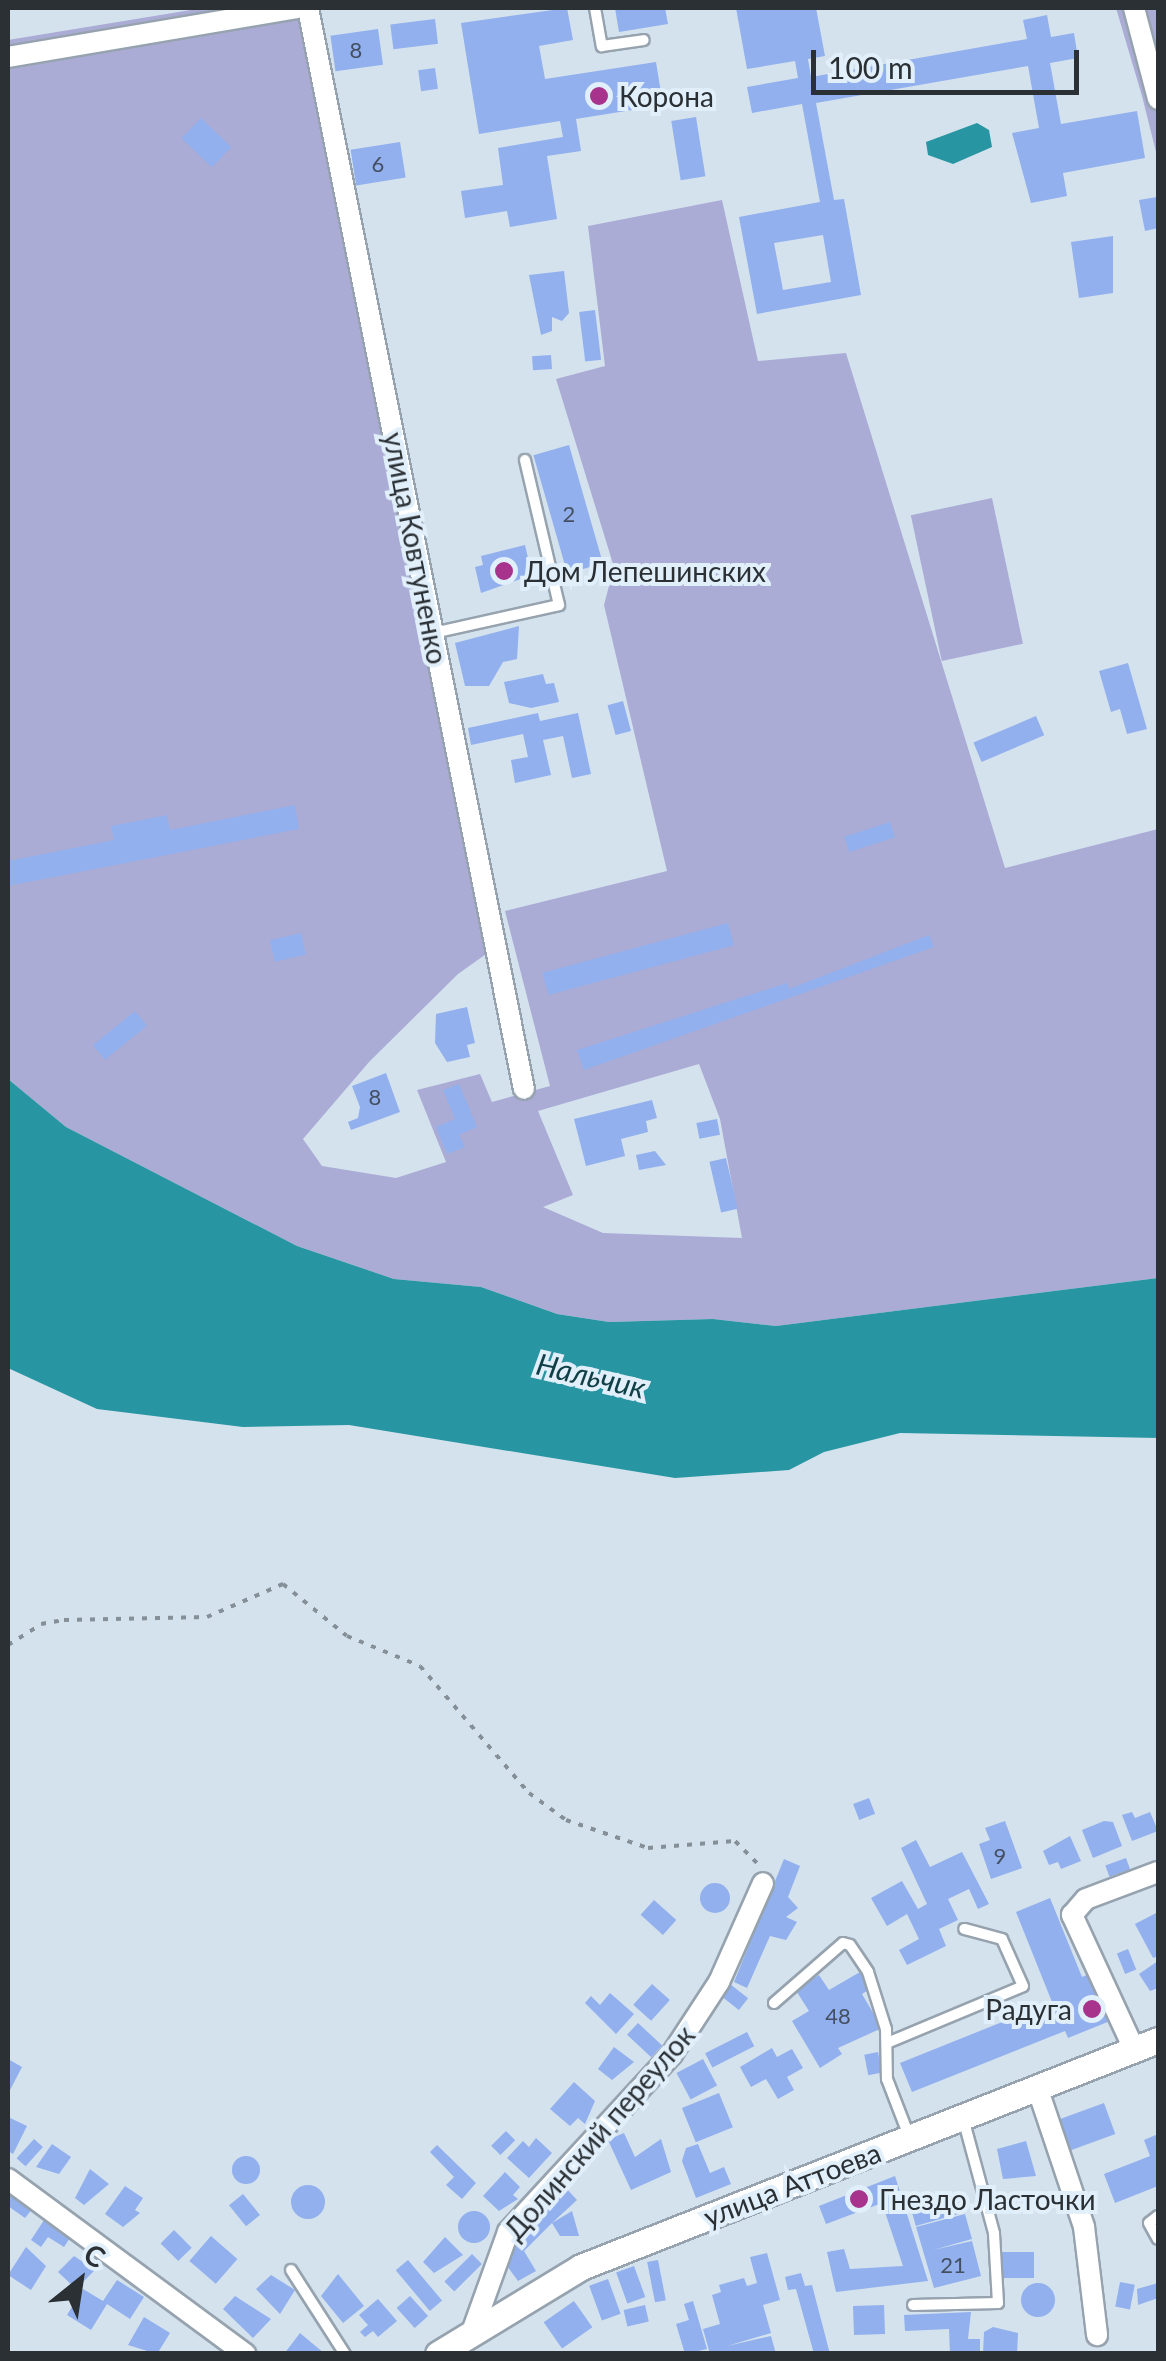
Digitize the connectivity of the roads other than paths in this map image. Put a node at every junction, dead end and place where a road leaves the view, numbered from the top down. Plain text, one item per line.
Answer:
1 (297, 8) edge
2 (308, 8) edge
3 (595, 8) edge
4 (1134, 8) edge
5 (644, 40) dead end
6 (8, 57) edge
7 (1158, 100) edge
8 (525, 460) dead end
9 (432, 633) junction
10 (524, 1089) dead end
11 (1158, 1872) edge
12 (762, 1883) road end
13 (964, 1928) dead end
14 (774, 2004) dead end
15 (1158, 2040) edge
16 (887, 2043) junction
17 (1134, 2049) junction
18 (1037, 2087) junction
19 (962, 2117) junction
20 (910, 2139) junction
21 (8, 2179) edge
22 (1158, 2216) edge
23 (1158, 2239) edge
24 (291, 2270) dead end
25 (913, 2305) dead end
26 (472, 2332) junction
27 (1097, 2335) dead end
28 (246, 2354) edge
29 (345, 2354) edge
30 (438, 2354) edge

1 - 6 street
2 - 9 street, улица Ковтуненко
3 - 5 lane
4 - 7 street
8 - 9 lane
9 - 10 street, улица Ковтуненко
11 - 17 street
12 - 26 street, Долинский переулок
13 - 16 lane
14 - 16 lane
15 - 17 street, улица Аттоева
16 - 20 lane
17 - 18 street, улица Аттоева
18 - 19 street, улица Аттоева
18 - 27 street
19 - 20 street, улица Аттоева
19 - 25 lane
20 - 26 street, улица Аттоева
21 - 28 street
22 - 23 lane
24 - 29 lane
26 - 30 street, улица Аттоева

